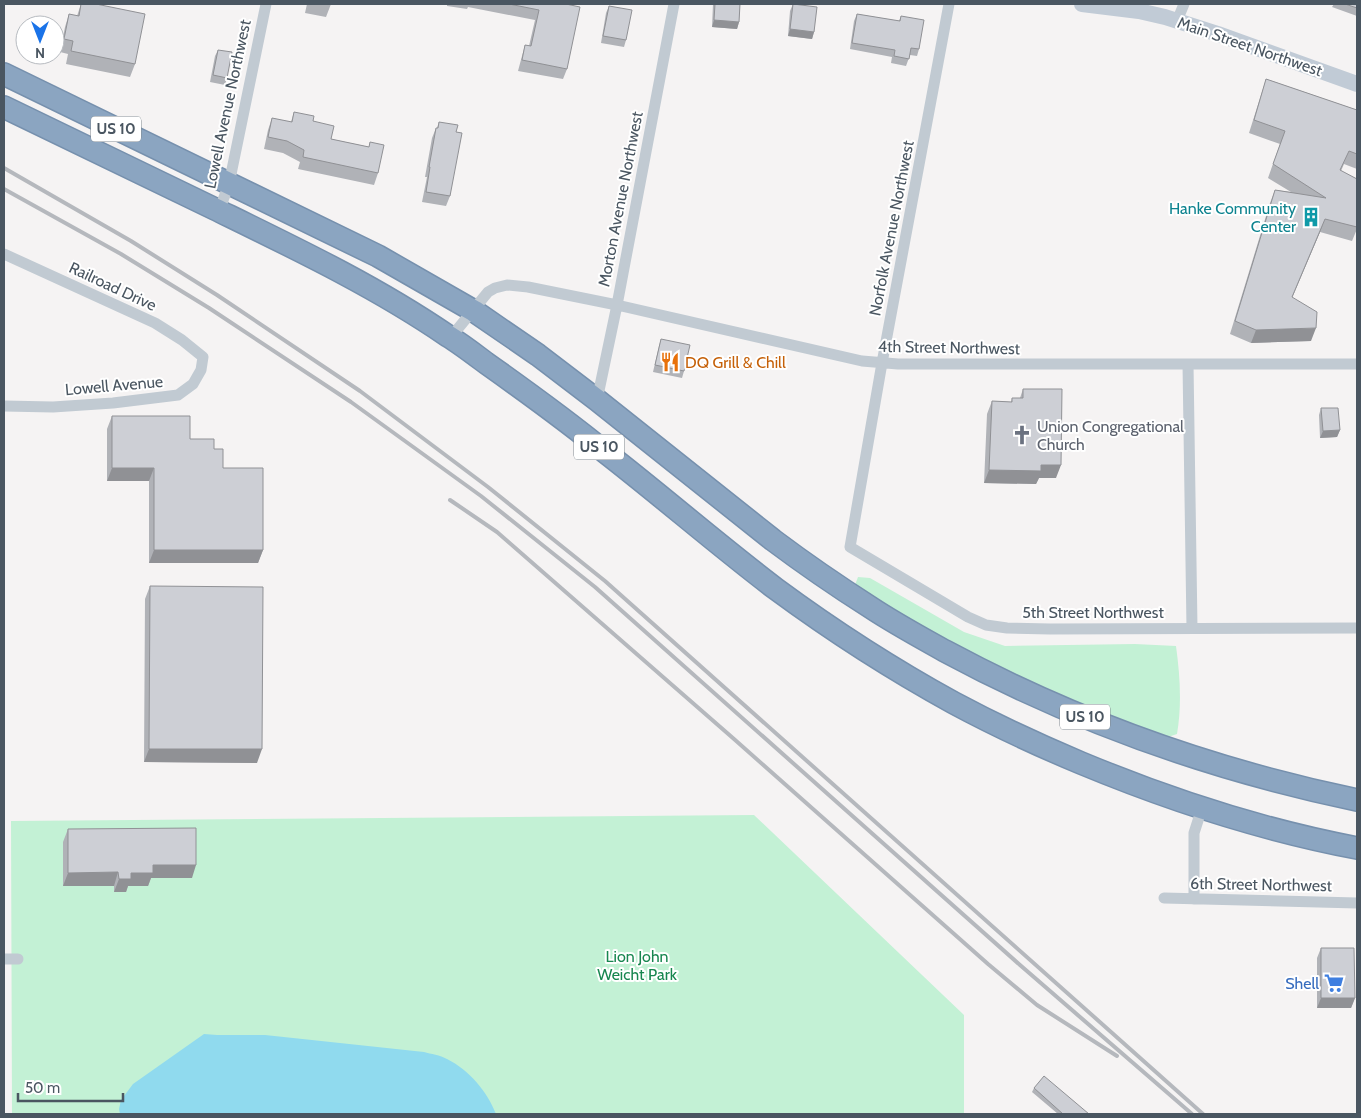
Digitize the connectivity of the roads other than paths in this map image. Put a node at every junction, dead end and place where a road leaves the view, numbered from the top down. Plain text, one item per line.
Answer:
1 (266, 4) edge
2 (674, 4) edge
3 (949, 4) edge
4 (1082, 4) edge
5 (1184, 4) edge
6 (1178, 21) junction
7 (4, 74) edge
8 (1357, 84) edge
9 (4, 107) edge
10 (229, 184) junction
11 (220, 211) junction
12 (4, 254) edge
13 (617, 305) junction
14 (474, 311) junction
15 (451, 337) junction
16 (203, 356) joint
17 (882, 363) junction
18 (1188, 364) junction
19 (1357, 364) edge
20 (597, 400) junction
21 (4, 406) edge
22 (850, 547) joint
23 (1192, 628) junction
24 (1357, 628) edge
25 (1357, 800) edge
26 (1202, 808) junction
27 (1357, 848) edge
28 (1164, 898) dead end
29 (1194, 899) junction
30 (1357, 903) edge
31 (4, 959) edge
32 (18, 959) dead end

1 - 10 street, Lowell Avenue Northwest
2 - 13 street, Morton Avenue Northwest
3 - 17 street, Norfolk Avenue Northwest
4 - 6 street, Main Street Northwest
5 - 6 street
6 - 8 street, Main Street Northwest
7 - 10 highway, US 10
9 - 11 highway, US 10
10 - 11 street, Lowell Avenue Northwest
10 - 14 highway, US 10
11 - 15 highway, US 10
12 - 16 street, Railroad Drive
13 - 14 street, 4th Street Northwest
13 - 17 street, 4th Street Northwest
13 - 20 street, Morton Avenue Northwest
14 - 15 street, 4th Street Northwest
14 - 20 highway, US 10
15 - 26 highway, US 10
16 - 21 street, Lowell Avenue
17 - 18 street, 4th Street Northwest
17 - 22 street, Norfolk Avenue Northwest
18 - 19 street, 4th Street Northwest
18 - 23 street
20 - 25 highway, US 10
22 - 23 street, 5th Street Northwest
23 - 24 street, 5th Street Northwest
26 - 27 highway, US 10
26 - 29 street
28 - 29 street, 6th Street Northwest
29 - 30 street, 6th Street Northwest
31 - 32 street

